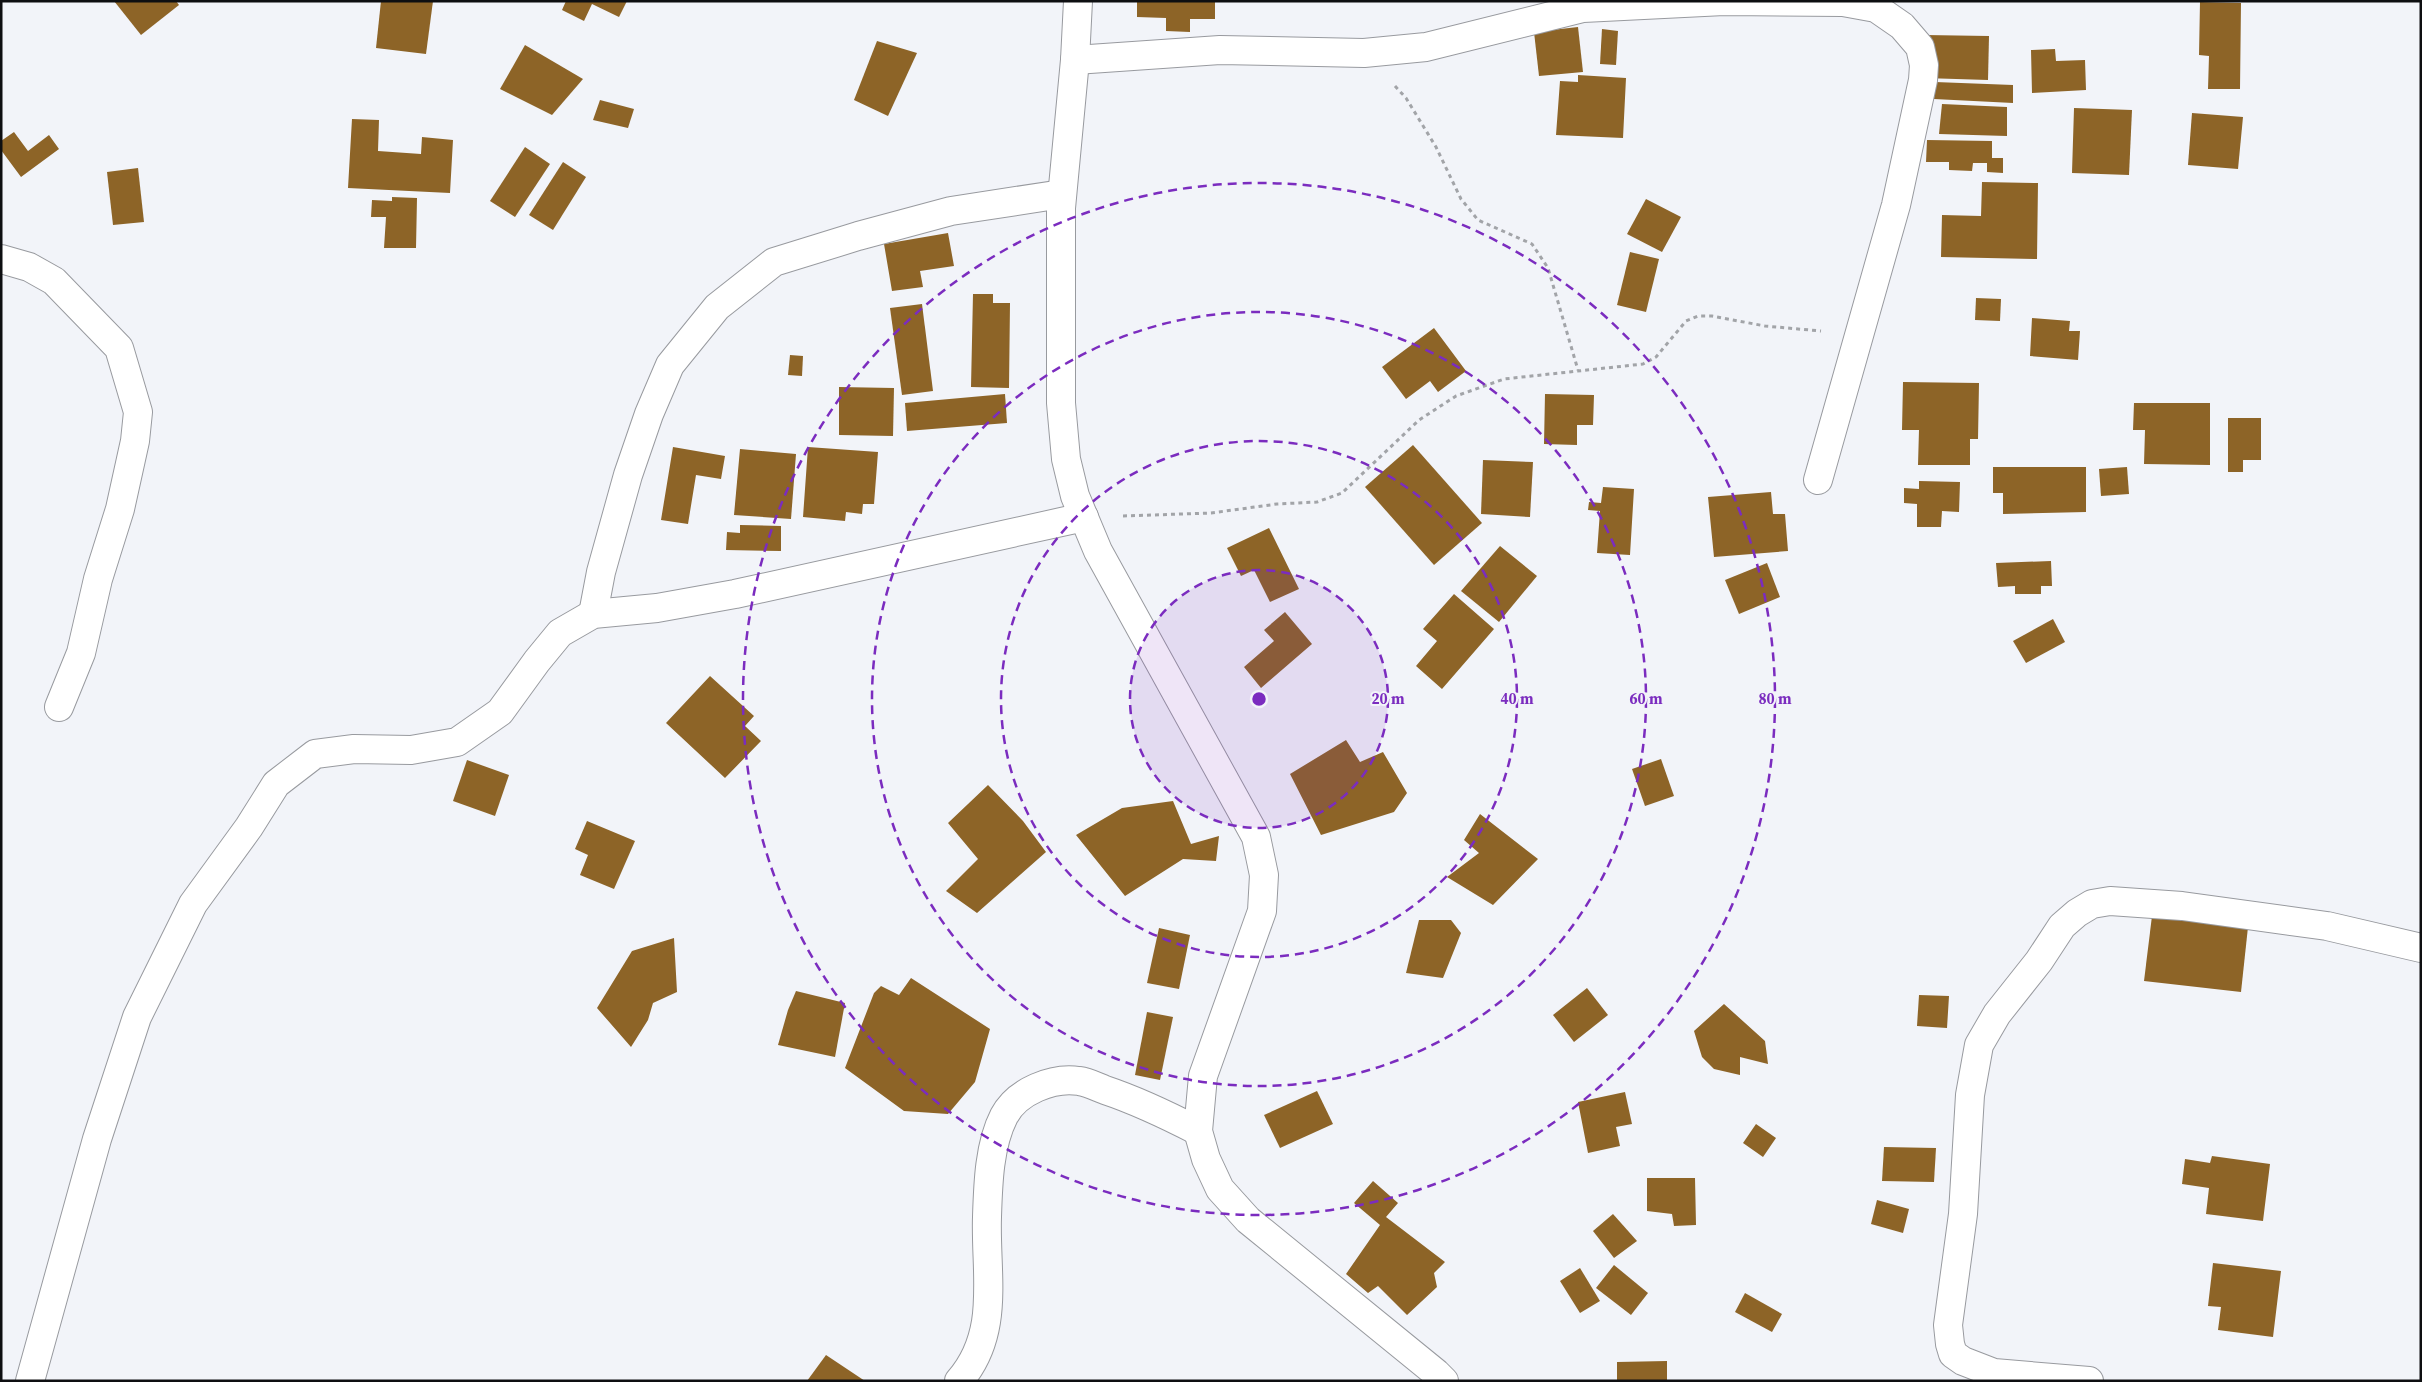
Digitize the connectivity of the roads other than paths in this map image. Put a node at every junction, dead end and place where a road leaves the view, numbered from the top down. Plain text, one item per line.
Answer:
1 (1078, 1) edge
2 (1075, 60) junction
3 (1062, 194) junction
4 (1, 259) edge
5 (1818, 480) dead end
6 (1084, 517) junction
7 (593, 614) junction
8 (59, 707) dead end
9 (2421, 948) edge
10 (1198, 1131) junction
11 (30, 1381) edge
12 (959, 1381) edge
13 (1444, 1381) edge
14 (2089, 1381) edge

1 - 2 street
2 - 3 street
2 - 5 street
3 - 6 street
3 - 7 street
4 - 8 street
6 - 7 street
6 - 10 street
7 - 11 street
9 - 14 street
10 - 12 street
10 - 13 street

